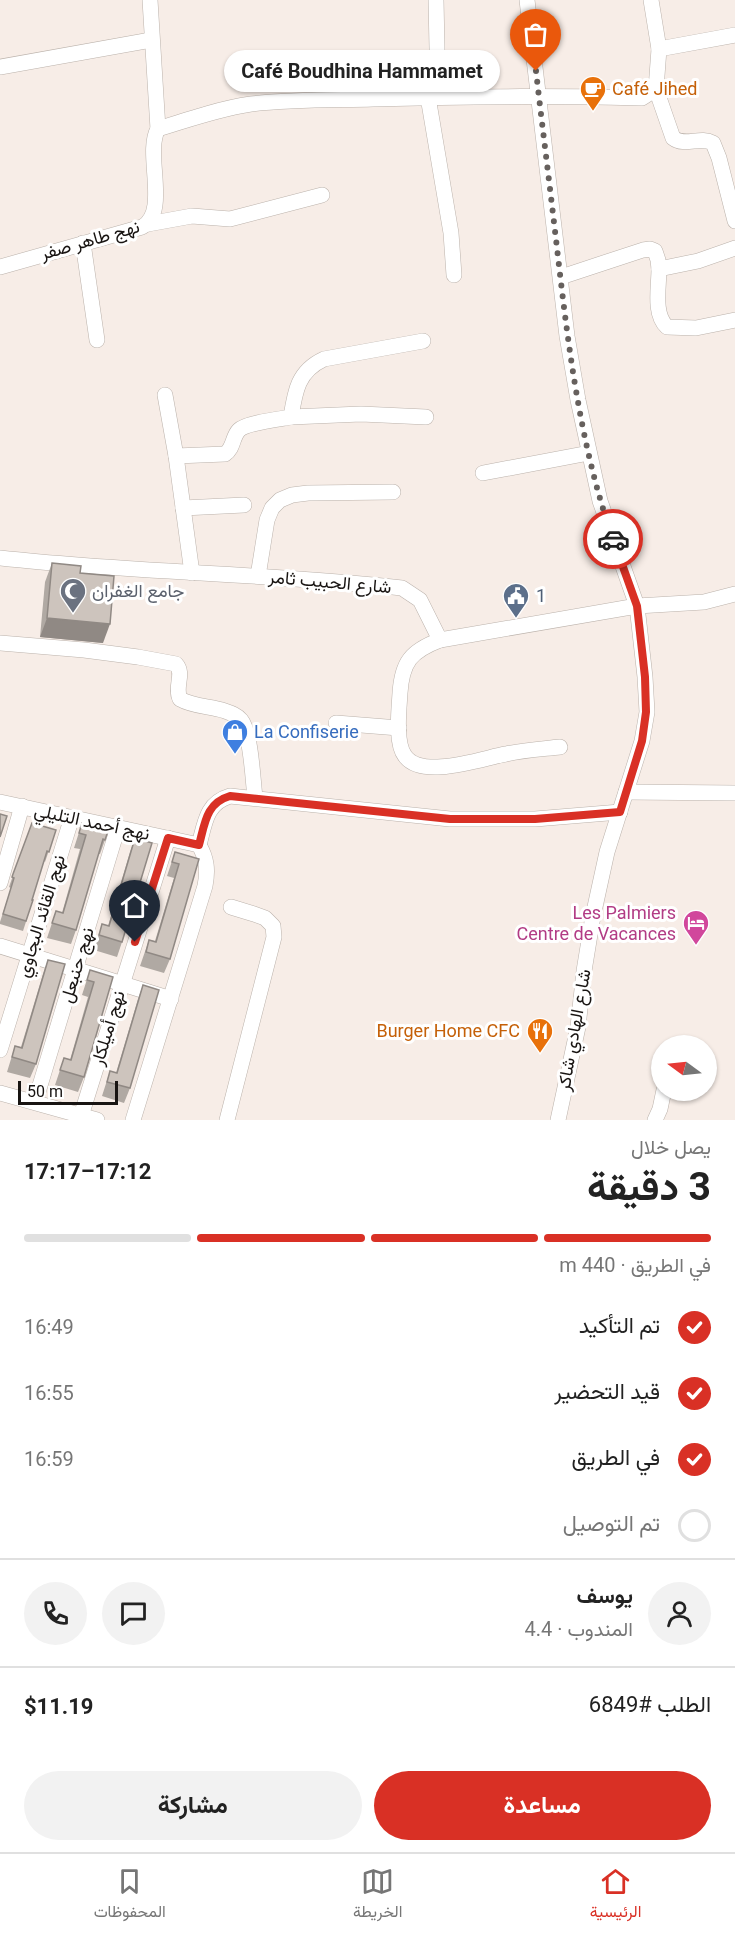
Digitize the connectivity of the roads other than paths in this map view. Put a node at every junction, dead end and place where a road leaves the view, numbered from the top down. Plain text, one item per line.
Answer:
1 (150, 0) edge
2 (436, 0) edge
3 (527, 0) edge
4 (651, 0) edge
5 (735, 35) edge
6 (152, 40) junction
7 (659, 49) junction
8 (0, 67) edge
9 (656, 89) junction
10 (538, 95) junction
11 (433, 97) junction
12 (158, 129) junction
13 (322, 195) dead end
14 (735, 220) edge
15 (148, 224) junction
16 (83, 243) junction
17 (735, 248) edge
18 (0, 267) edge
19 (659, 269) junction
20 (454, 275) dead end
21 (561, 277) junction
22 (735, 320) edge
23 (97, 340) dead end
24 (423, 341) dead end
25 (165, 395) dead end
26 (291, 417) junction
27 (426, 417) dead end
28 (590, 453) junction
29 (176, 456) junction
30 (483, 473) dead end
31 (393, 492) dead end
32 (244, 505) dead end
33 (183, 508) junction
34 (0, 558) edge
35 (192, 573) junction
36 (258, 576) junction
37 (735, 594) edge
38 (637, 606) junction
39 (440, 640) junction
40 (0, 643) edge
41 (336, 723) dead end
42 (399, 728) junction
43 (560, 747) dead end
44 (626, 792) junction
45 (735, 793) edge
46 (255, 798) junction
47 (0, 802) edge
48 (22, 806) junction
49 (620, 812) junction
50 (72, 817) junction
51 (118, 828) junction
52 (168, 838) junction
53 (199, 845) junction
54 (0, 883) edge
55 (231, 907) dead end
56 (0, 946) edge
57 (29, 955) junction
58 (75, 969) junction
59 (122, 984) junction
60 (171, 999) junction
61 (0, 1050) edge
62 (0, 1093) edge
63 (662, 1101) edge
64 (35, 1102) junction
65 (81, 1116) junction
66 (97, 1120) edge
67 (133, 1120) edge
68 (228, 1120) edge
69 (558, 1120) edge
70 (655, 1120) edge

1 - 6 street, نهج طاهر صفر
2 - 11 street
3 - 10 street, شارع الهادي شاكر
4 - 7 street
5 - 7 street
6 - 8 street
6 - 12 street, نهج طاهر صفر
7 - 9 street
9 - 10 street
9 - 14 street
10 - 11 street
10 - 21 street, شارع الهادي شاكر
11 - 12 street
11 - 20 street
12 - 15 street, نهج طاهر صفر
13 - 15 street
15 - 16 street, نهج طاهر صفر
16 - 18 street, نهج طاهر صفر
16 - 23 street
17 - 19 street
19 - 21 street
19 - 22 street
21 - 28 street, شارع الهادي شاكر
24 - 26 street
25 - 29 street
26 - 27 street
26 - 29 street
28 - 30 street
28 - 38 street, شارع الهادي شاكر
29 - 33 street
31 - 36 street
32 - 33 street
33 - 35 street
34 - 35 street, شارع الحبيب ثامر
35 - 36 street, شارع الحبيب ثامر
36 - 39 street, شارع الحبيب ثامر
37 - 38 street
38 - 39 street
38 - 44 street, شارع الهادي شاكر
39 - 42 street
40 - 46 street
41 - 42 street
42 - 43 street
44 - 45 street
44 - 49 street, شارع الهادي شاكر
46 - 49 street
46 - 53 street
47 - 48 street, نهج أحمد التليلي
48 - 50 street, نهج أحمد التليلي
48 - 54 street
49 - 69 street, شارع الهادي شاكر
50 - 51 street, نهج أحمد التليلي
50 - 57 street, نهج القائد البجاوي
51 - 52 street, نهج أحمد التليلي
51 - 58 street, نهج حنبعل
52 - 53 street, نهج أحمد التليلي
52 - 59 street, نهج أميلكار
53 - 60 street
55 - 68 street
56 - 57 street
57 - 58 street
57 - 61 street, نهج القائد البجاوي
58 - 59 street
58 - 64 street, نهج حنبعل
59 - 60 street
59 - 65 street, نهج أميلكار
60 - 67 street
62 - 64 street
63 - 70 street
64 - 65 street
65 - 66 street

